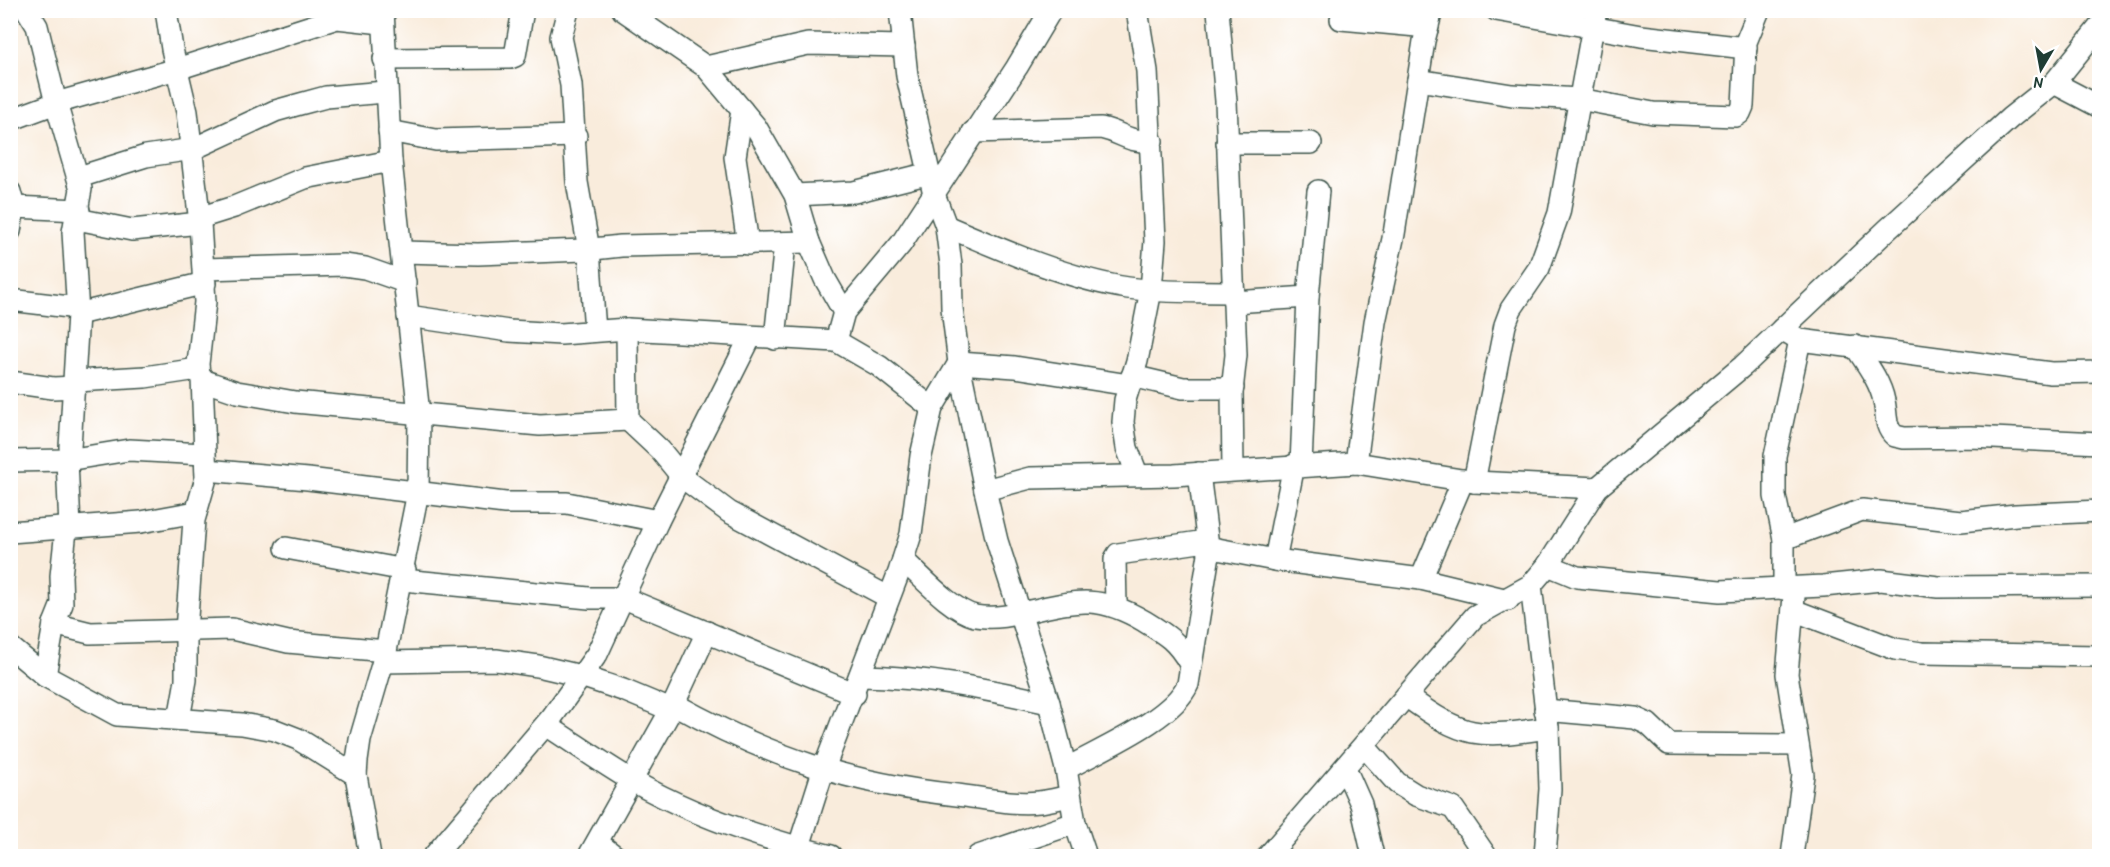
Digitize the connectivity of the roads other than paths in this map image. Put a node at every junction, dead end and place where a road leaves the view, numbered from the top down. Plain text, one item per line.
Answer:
1 (27, 10) edge
2 (166, 10) edge
3 (523, 10) edge
4 (568, 10) edge
5 (623, 10) edge
6 (900, 10) edge
7 (1051, 10) edge
8 (1137, 10) edge
9 (1218, 10) edge
10 (1496, 10) edge
11 (1759, 10) edge
12 (383, 17) edge
13 (1341, 19) dead end
14 (1430, 19) edge
15 (1594, 19) edge
16 (2100, 26) edge
17 (904, 46) junction
18 (1746, 48) junction
19 (384, 59) junction
20 (706, 67) junction
21 (177, 69) junction
22 (1419, 80) junction
23 (2054, 83) junction
24 (385, 92) junction
25 (1579, 99) junction
26 (56, 103) junction
27 (2100, 107) edge
28 (742, 110) junction
29 (10, 120) edge
30 (389, 131) junction
31 (973, 132) junction
32 (576, 136) junction
33 (1152, 141) junction
34 (1227, 143) junction
35 (1311, 143) dead end
36 (193, 149) junction
37 (391, 161) junction
38 (930, 173) junction
39 (79, 177) junction
40 (1318, 191) dead end
41 (934, 194) junction
42 (795, 195) junction
43 (12, 199) edge
44 (78, 215) junction
45 (199, 220) junction
46 (946, 225) junction
47 (10, 231) edge
48 (809, 242) junction
49 (785, 243) junction
50 (748, 244) junction
51 (588, 250) junction
52 (402, 252) junction
53 (204, 276) junction
54 (405, 282) junction
55 (1151, 290) junction
56 (1234, 297) junction
57 (1308, 297) junction
58 (10, 300) edge
59 (78, 311) junction
60 (844, 312) junction
61 (408, 316) junction
62 (627, 329) junction
63 (1782, 329) junction
64 (595, 331) junction
65 (750, 338) junction
66 (775, 339) junction
67 (1800, 340) junction
68 (836, 341) junction
69 (1856, 346) junction
70 (959, 363) junction
71 (2100, 372) edge
72 (200, 373) junction
73 (1130, 381) junction
74 (10, 382) edge
75 (76, 384) junction
76 (1233, 388) junction
77 (932, 408) junction
78 (419, 414) junction
79 (628, 420) junction
80 (2100, 443) edge
81 (70, 460) junction
82 (10, 461) edge
83 (205, 462) junction
84 (1356, 463) junction
85 (1297, 465) junction
86 (1233, 470) junction
87 (1199, 473) junction
88 (1137, 474) junction
89 (682, 477) junction
90 (1468, 481) junction
91 (1597, 488) junction
92 (985, 490) junction
93 (418, 492) junction
94 (2100, 511) edge
95 (196, 512) junction
96 (658, 520) junction
97 (68, 529) junction
98 (10, 532) edge
99 (1784, 539) junction
100 (1207, 544) junction
101 (286, 548) dead end
102 (903, 560) junction
103 (1275, 560) junction
104 (1548, 566) junction
105 (404, 575) junction
106 (1420, 579) junction
107 (1532, 585) junction
108 (2100, 586) edge
109 (1790, 589) junction
110 (888, 597) junction
111 (624, 598) junction
112 (1508, 600) junction
113 (1116, 606) junction
114 (1792, 610) junction
115 (1020, 614) junction
116 (54, 624) junction
117 (186, 632) junction
118 (707, 632) junction
119 (10, 647) edge
120 (2100, 656) edge
121 (385, 657) junction
122 (1190, 664) junction
123 (45, 676) junction
124 (581, 676) junction
125 (858, 685) junction
126 (1406, 696) junction
127 (1049, 703) junction
128 (673, 707) junction
129 (180, 719) junction
130 (1547, 719) junction
131 (546, 725) junction
132 (1798, 745) junction
133 (1364, 746) junction
134 (1345, 768) junction
135 (1066, 769) junction
136 (823, 771) junction
137 (356, 775) junction
138 (631, 780) junction
139 (1070, 796) junction
140 (1075, 823) junction
141 (593, 850) edge
142 (797, 852) edge
143 (370, 856) edge
144 (434, 856) edge
145 (615, 856) edge
146 (831, 856) edge
147 (978, 856) edge
148 (1086, 856) edge
149 (1268, 856) edge
150 (1373, 856) edge
151 (1486, 856) edge
152 (1545, 856) edge
153 (1791, 856) edge

1 - 26 street
2 - 21 street
3 - 19 street
4 - 32 street
5 - 20 street
6 - 17 street
7 - 31 street
8 - 33 street
9 - 34 street
10 - 15 street
11 - 18 street
12 - 19 street
12 - 21 street
13 - 14 street
14 - 22 street
15 - 18 street
15 - 25 street
16 - 23 street
17 - 20 street
17 - 38 street
18 - 25 street
19 - 24 street
20 - 28 street
21 - 26 street
21 - 36 street
22 - 25 street
22 - 84 street
23 - 27 street
23 - 63 street
24 - 30 street
24 - 36 street
25 - 90 street
26 - 29 street
26 - 39 street
28 - 42 street
28 - 50 street
30 - 32 street
30 - 37 street
31 - 33 street
31 - 41 street
32 - 51 street
33 - 55 street
34 - 35 street
34 - 56 street
36 - 39 street
36 - 45 street
37 - 45 street
37 - 52 street
38 - 41 street
38 - 42 street
39 - 44 street
40 - 57 street
41 - 46 street
41 - 60 street
42 - 48 street
43 - 44 street
43 - 47 street
44 - 45 street
44 - 59 street
45 - 53 street
46 - 55 street
46 - 70 street
48 - 49 street
48 - 60 street
49 - 50 street
49 - 66 street
50 - 51 street
51 - 52 street
51 - 64 street
52 - 54 street
53 - 54 street
53 - 59 street
53 - 72 street
54 - 61 street
55 - 56 street
55 - 73 street
56 - 57 street
56 - 76 street
57 - 85 street
58 - 59 street
59 - 75 street
60 - 68 street
61 - 64 street
61 - 78 street
62 - 64 street
62 - 65 street
62 - 79 street
63 - 67 street
63 - 91 street
65 - 66 street
65 - 89 street
66 - 68 street
67 - 69 street
67 - 99 street
68 - 77 street
69 - 71 street
69 - 80 street
70 - 73 street
70 - 77 street
70 - 92 street
72 - 75 street
72 - 78 street
72 - 83 street
73 - 76 street
73 - 88 street
74 - 75 street
75 - 81 street
76 - 86 street
77 - 102 street
78 - 79 street
78 - 93 street
79 - 89 street
81 - 82 street
81 - 83 street
81 - 97 street
83 - 93 street
83 - 95 street
84 - 85 street
84 - 90 street
85 - 86 street
85 - 103 street
86 - 87 street
87 - 88 street
87 - 100 street
88 - 92 street
89 - 96 street
89 - 110 street
90 - 91 street
90 - 106 street
91 - 104 street
92 - 115 street
93 - 96 street
93 - 105 street
94 - 99 street
95 - 97 street
95 - 117 street
96 - 111 street
97 - 98 street
97 - 116 street
99 - 109 street
100 - 103 street
100 - 113 street
100 - 122 street
101 - 105 street
102 - 110 street
102 - 115 street
103 - 106 street
104 - 107 street
104 - 109 street
105 - 111 street
105 - 121 street
106 - 112 street
107 - 112 street
107 - 130 street
108 - 109 street
109 - 114 street
110 - 125 street
111 - 118 street
111 - 124 street
112 - 126 street
113 - 115 street
113 - 122 street
114 - 120 street
114 - 132 street
115 - 127 street
116 - 117 street
116 - 123 street
117 - 121 street
117 - 129 street
118 - 125 street
118 - 128 street
119 - 123 street
121 - 124 street
121 - 137 street
122 - 135 street
123 - 129 street
124 - 128 street
124 - 131 street
125 - 127 street
125 - 136 street
126 - 130 street
126 - 133 street
127 - 135 street
128 - 136 street
128 - 138 street
129 - 137 street
130 - 132 street
130 - 152 street
131 - 138 street
131 - 144 street
132 - 153 street
133 - 134 street
133 - 151 street
134 - 149 street
134 - 150 street
135 - 139 street
136 - 139 street
136 - 142 street
137 - 143 street
138 - 141 street
138 - 142 street
139 - 140 street
140 - 147 street
140 - 148 street
141 - 145 street
142 - 146 street

